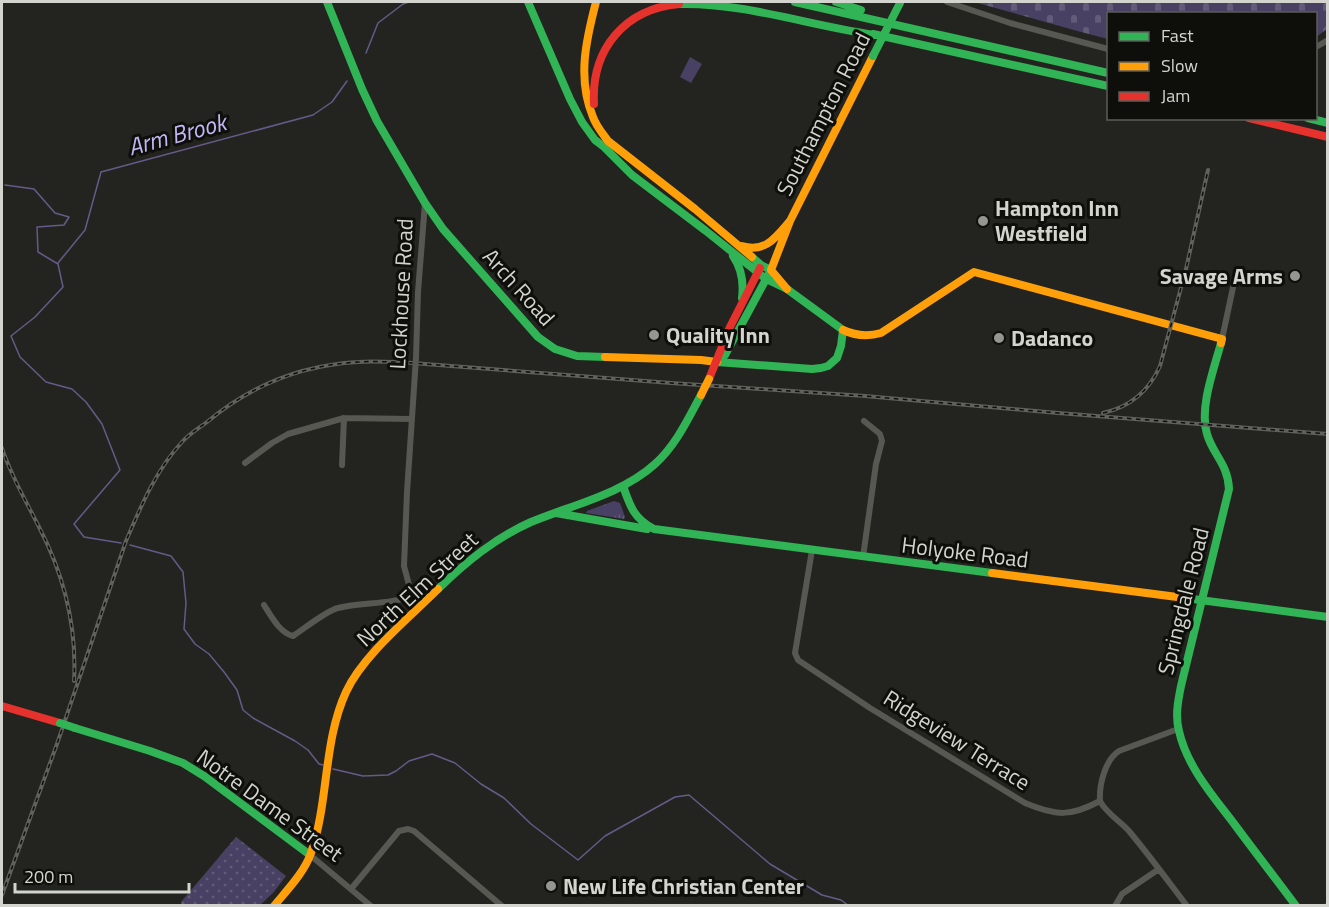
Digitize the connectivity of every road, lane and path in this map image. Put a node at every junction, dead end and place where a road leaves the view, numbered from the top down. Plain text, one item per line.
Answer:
1 (327, 2) edge
2 (528, 2) edge
3 (589, 2) edge
4 (596, 2) edge
5 (736, 2) edge
6 (795, 2) edge
7 (836, 2) edge
8 (900, 2) edge
9 (947, 2) edge
10 (875, 35) junction
11 (1107, 49) edge
12 (1027, 54) junction
13 (1107, 73) edge
14 (1107, 86) edge
15 (1259, 120) edge
16 (1328, 136) edge
17 (606, 143) junction
18 (425, 203) junction
19 (790, 221) junction
20 (735, 242) junction
21 (723, 244) junction
22 (780, 244) junction
23 (761, 264) junction
24 (771, 270) junction
25 (758, 274) junction
26 (1235, 278) dead end
27 (766, 279) junction
28 (787, 289) junction
29 (740, 307) junction
30 (843, 330) junction
31 (1222, 339) junction
32 (717, 362) junction
33 (701, 395) joint
34 (344, 418) junction
35 (411, 419) junction
36 (864, 421) dead end
37 (245, 463) dead end
38 (342, 465) dead end
39 (623, 486) junction
40 (556, 513) junction
41 (654, 530) junction
42 (812, 550) junction
43 (864, 557) junction
44 (414, 594) junction
45 (1201, 601) junction
46 (264, 605) dead end
47 (421, 607) junction
48 (1328, 617) edge
49 (2, 706) edge
50 (1178, 729) junction
51 (1100, 801) junction
52 (310, 855) junction
53 (1159, 869) junction
54 (351, 889) junction
55 (274, 906) edge
56 (371, 906) edge
57 (502, 906) edge
58 (1115, 906) edge
59 (1187, 906) edge
60 (1296, 906) edge

1 - 18 main road, Lockhouse Road
2 - 17 main road
3 - 17 main road
4 - 17 main road
5 - 10 main road
6 - 12 main road
7 - 12 main road
8 - 19 main road, Southampton Road, bridge
9 - 11 street
10 - 14 main road
10 - 17 main road
12 - 13 main road
15 - 16 main road
17 - 20 main road
17 - 21 main road
18 - 32 main road, Arch Road
18 - 35 street, Lockhouse Road, bridge
19 - 20 main road
19 - 22 main road, Southampton Road
20 - 23 main road
21 - 25 main road
21 - 29 main road
22 - 23 main road, Southampton Road
22 - 24 main road, Southampton Road
23 - 24 main road
23 - 25 main road, Southampton Road
24 - 27 main road, Southampton Road
24 - 28 main road
25 - 27 main road
25 - 29 main road, Southampton Road
26 - 31 street, Springdale Road
27 - 28 main road
27 - 32 main road, Southampton Road
28 - 30 main road
29 - 32 main road, Southampton Road
30 - 31 main road
30 - 32 main road, Arch Road
31 - 45 main road, Springdale Road
32 - 33 main road, Southampton Road, bridge
33 - 39 main road, North Elm Street
34 - 35 street
34 - 37 street
34 - 38 street
35 - 44 street, Lockhouse Road
36 - 43 street
39 - 40 main road, North Elm Street
39 - 41 main road
40 - 41 main road, Holyoke Road
40 - 47 main road, North Elm Street
41 - 42 main road, Holyoke Road
42 - 43 main road, Holyoke Road
42 - 51 street, Ridgeview Terrace
43 - 45 main road, Holyoke Road
44 - 46 street
44 - 47 street, Lockhouse Road
45 - 48 main road, Holyoke Road
45 - 50 main road, Springdale Road
47 - 52 main road, North Elm Street
49 - 52 main road, Notre Dame Street, bridge
50 - 51 street
50 - 60 main road, Springdale Road
51 - 53 street
52 - 54 street, Notre Dame Street
52 - 55 main road, North Elm Street
53 - 58 street
53 - 59 street
54 - 56 street, Notre Dame Street
54 - 57 street

